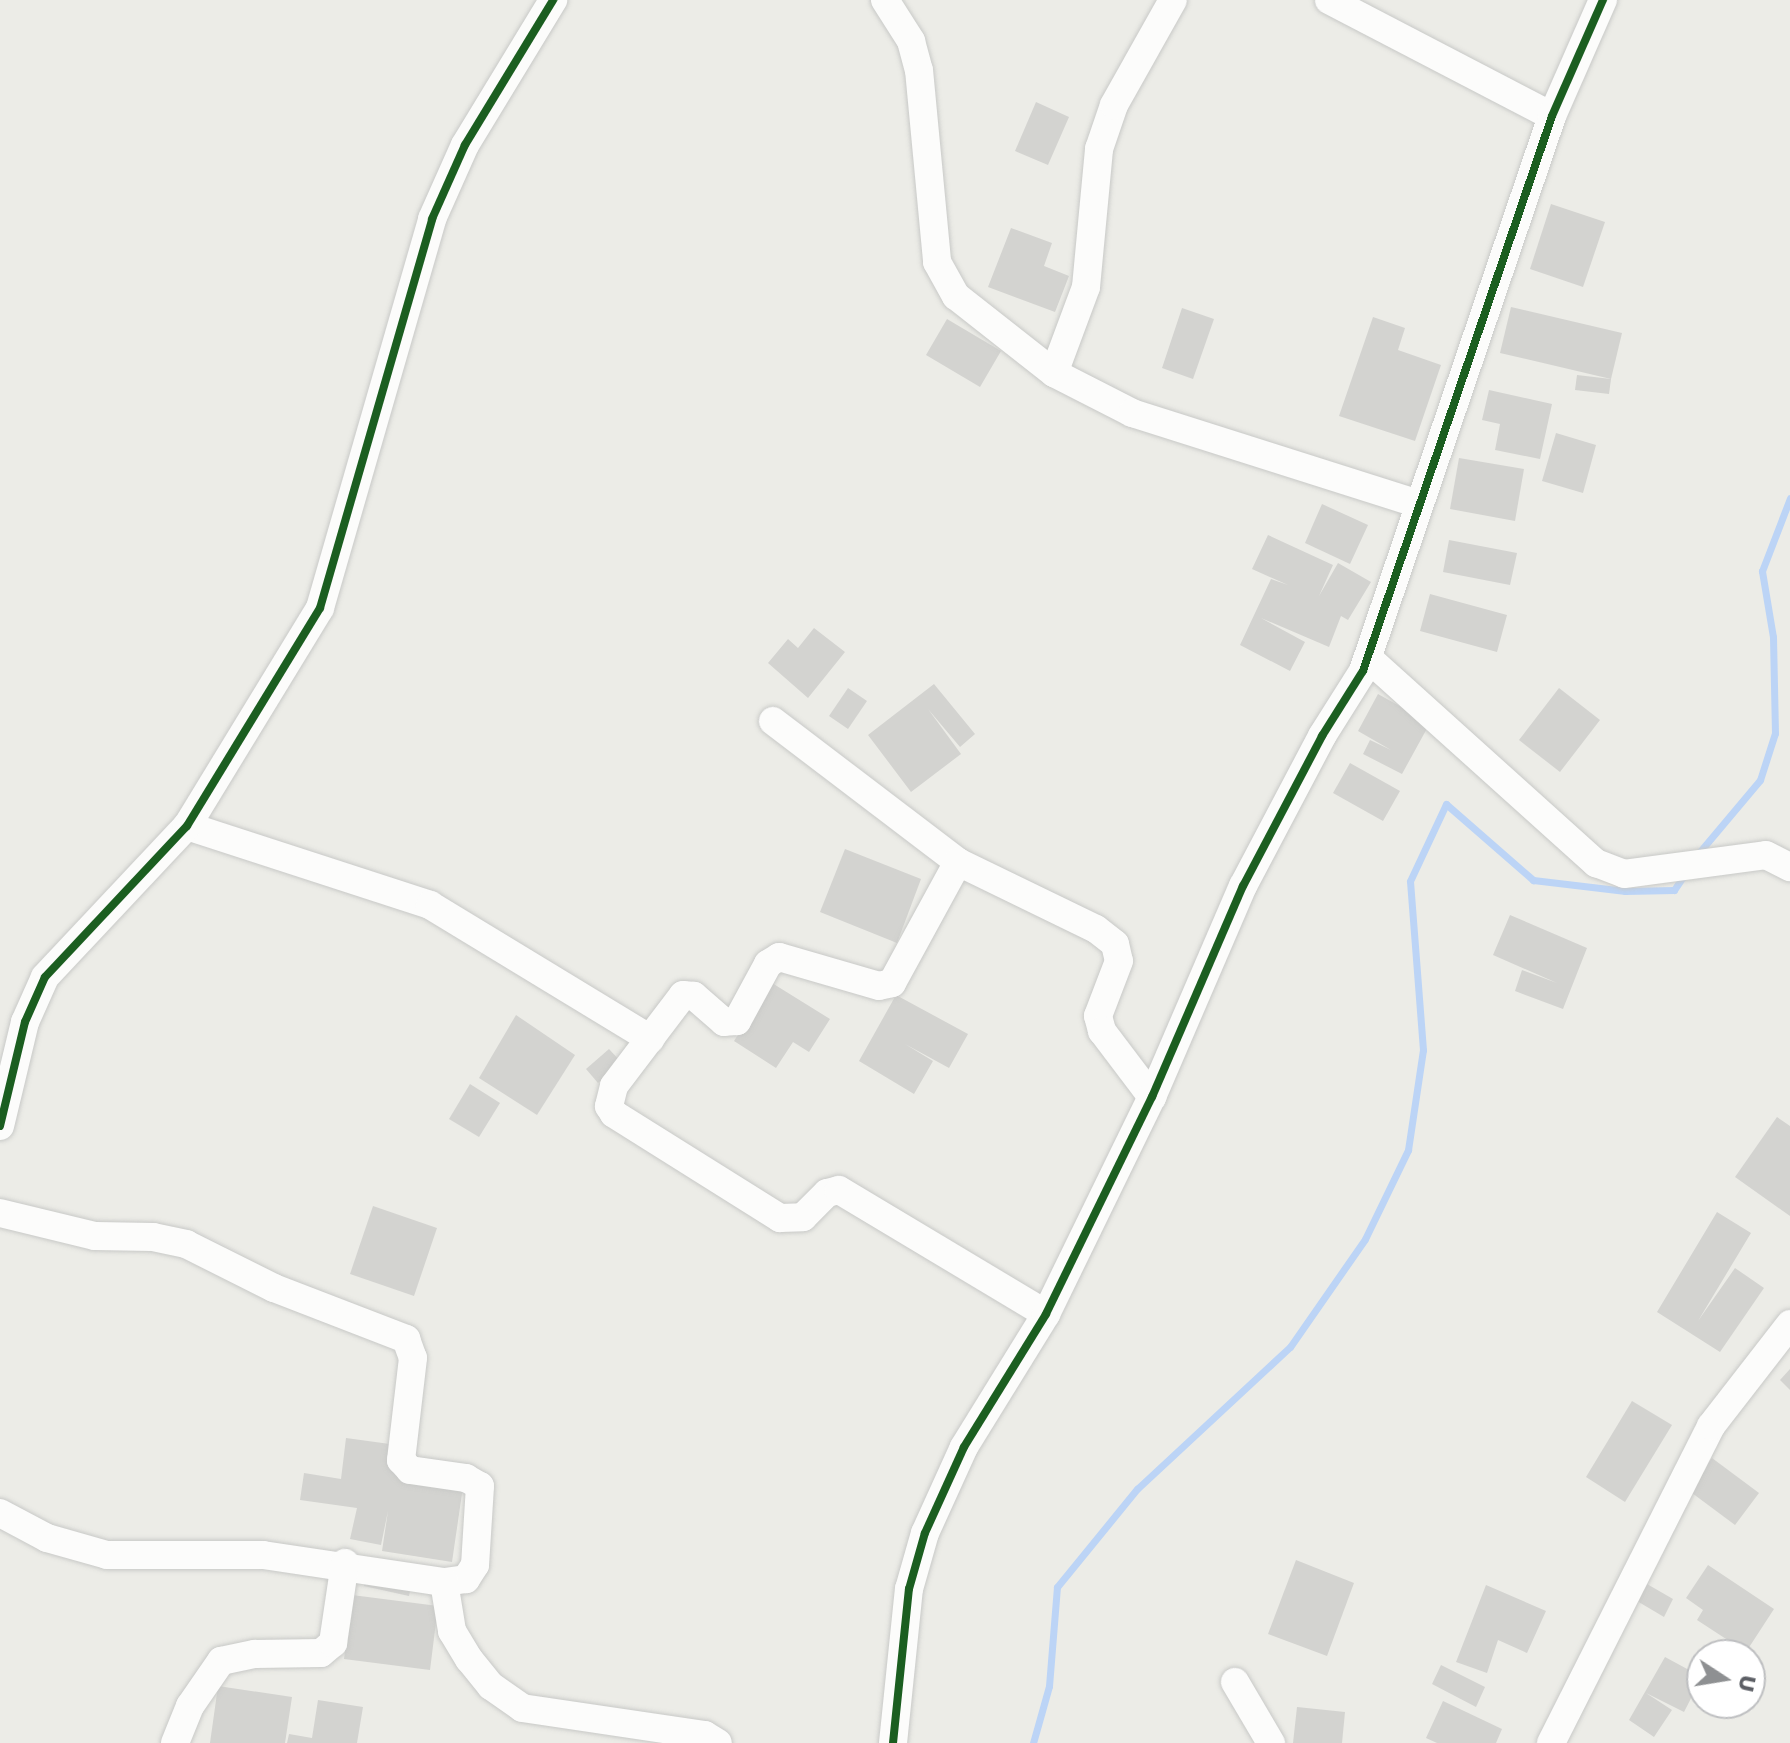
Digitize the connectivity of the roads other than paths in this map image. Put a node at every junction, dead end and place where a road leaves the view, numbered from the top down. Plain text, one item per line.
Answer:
1 (553, 0) edge
2 (885, 0) edge
3 (1173, 0) edge
4 (1329, 0) edge
5 (1603, 0) edge
6 (1552, 116) junction
7 (1054, 373) junction
8 (1419, 504) junction
9 (1368, 658) junction
10 (773, 721) dead end
11 (187, 826) junction
12 (958, 862) junction
13 (1790, 867) edge
14 (650, 1039) junction
15 (1152, 1097) junction
16 (0, 1126) edge
17 (0, 1213) edge
18 (1046, 1314) junction
19 (1790, 1324) edge
20 (0, 1513) edge
21 (345, 1563) junction
22 (444, 1582) junction
23 (1235, 1682) dead end
24 (175, 1743) edge
25 (718, 1743) edge
26 (893, 1743) edge
27 (1271, 1743) edge
28 (1551, 1743) edge

1 - 11 street
2 - 7 street
3 - 7 street
4 - 6 street
5 - 6 street
6 - 8 street
7 - 8 street
8 - 9 street
9 - 13 street
9 - 15 street
10 - 12 street
11 - 14 street
11 - 16 street
12 - 14 street
12 - 15 street
14 - 18 street
15 - 18 street
17 - 22 street
18 - 26 street
19 - 28 street
20 - 21 street
21 - 22 street
21 - 24 street
22 - 25 street
23 - 27 street

